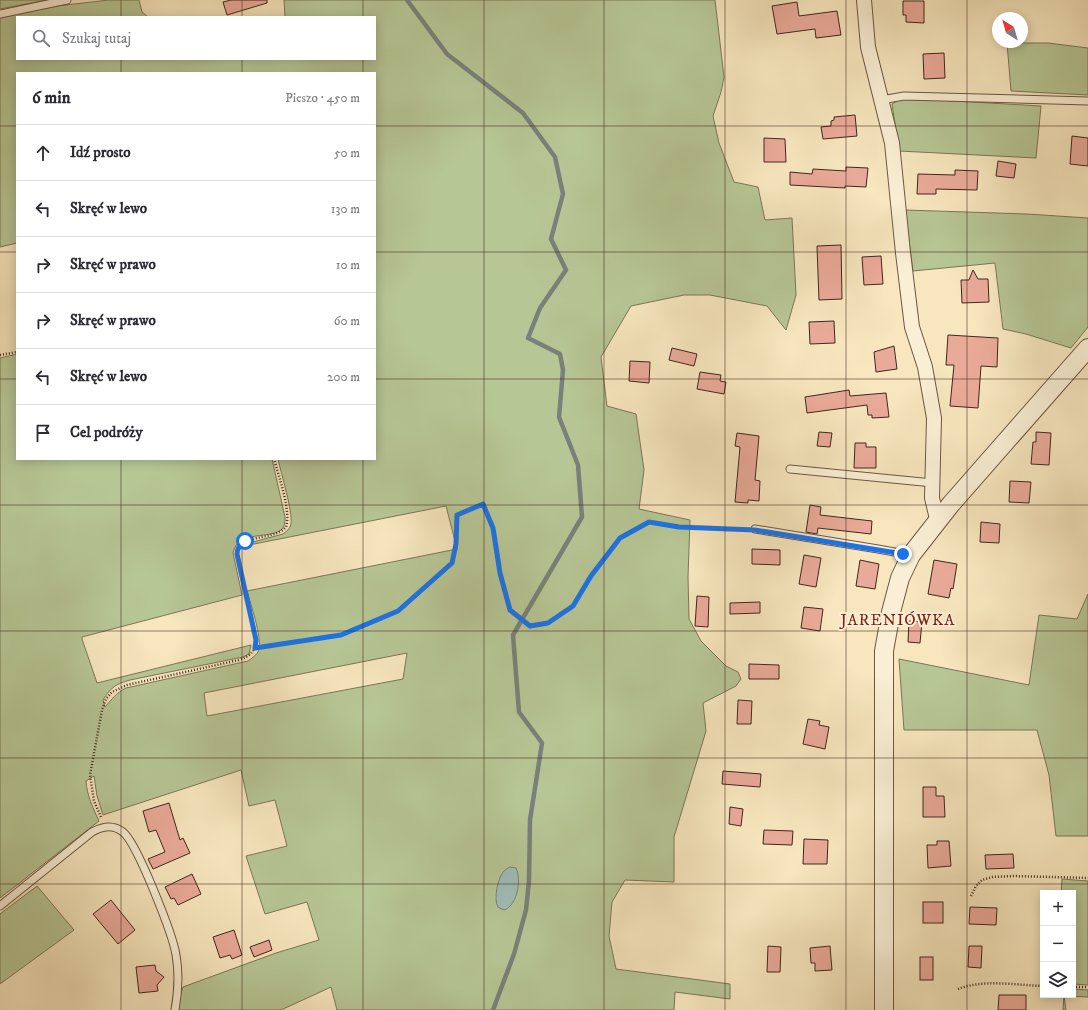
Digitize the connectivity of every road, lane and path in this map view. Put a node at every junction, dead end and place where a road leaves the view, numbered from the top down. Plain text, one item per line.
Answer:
1 (67, 0) edge
2 (864, 0) edge
3 (0, 14) edge
4 (882, 100) junction
5 (1088, 101) edge
6 (1088, 348) edge
7 (16, 352) edge
8 (0, 355) edge
9 (274, 460) edge
10 (790, 469) dead end
11 (932, 483) junction
12 (937, 520) junction
13 (755, 530) joint
14 (911, 555) junction
15 (255, 648) junction
16 (106, 826) junction
17 (1088, 878) edge
18 (971, 896) dead end
19 (0, 906) edge
20 (1040, 986) edge
21 (1076, 987) edge
22 (1088, 987) edge
23 (958, 988) dead end
24 (175, 1010) edge
25 (884, 1010) edge

1 - 3 lane
2 - 4 street
4 - 5 lane
4 - 11 street
6 - 12 street
7 - 8 path
9 - 15 path
10 - 11 lane
11 - 12 street
12 - 14 street
13 - 14 lane
13 - 15 path
14 - 25 street
15 - 16 path
16 - 19 lane
16 - 24 lane
17 - 18 path
20 - 23 path
21 - 22 path

